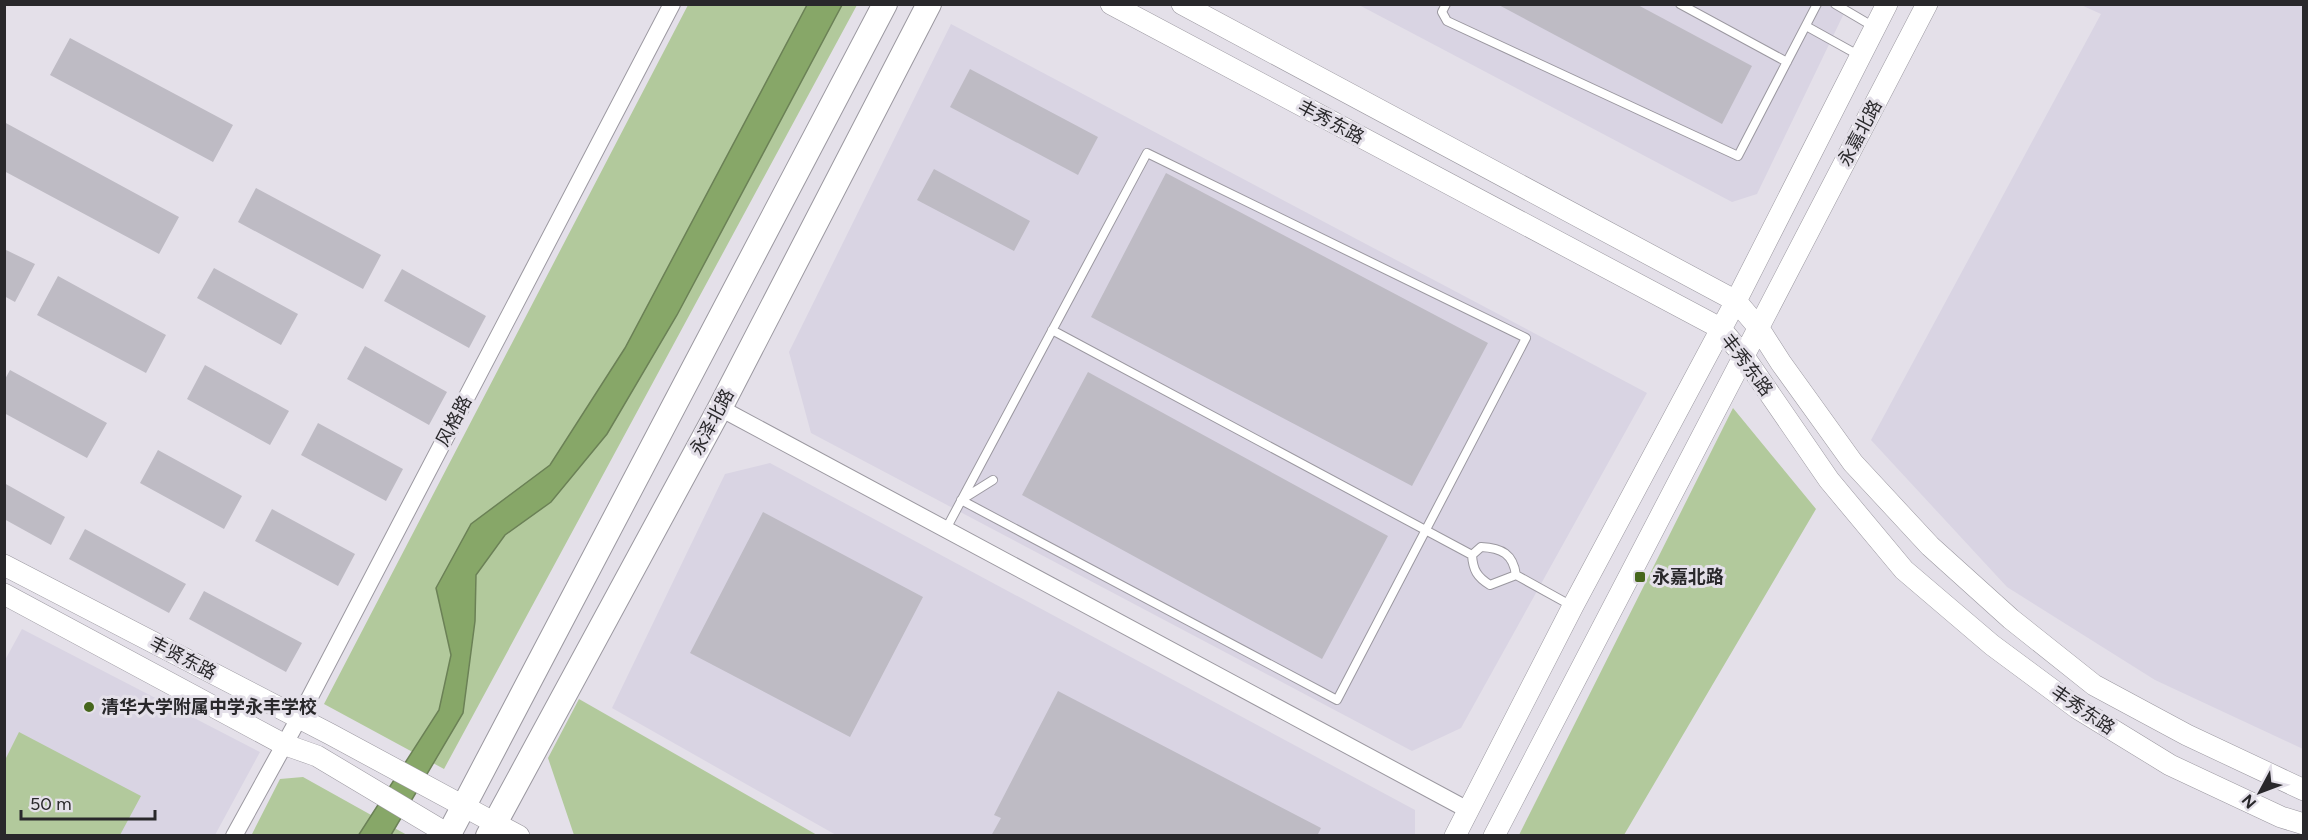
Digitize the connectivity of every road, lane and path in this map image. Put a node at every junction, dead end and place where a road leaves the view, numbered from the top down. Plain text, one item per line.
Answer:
1 (672, 4) edge
2 (885, 4) edge
3 (929, 4) edge
4 (1111, 4) edge
5 (1182, 4) edge
6 (1446, 4) edge
7 (1680, 4) edge
8 (1817, 4) edge
9 (1835, 4) edge
10 (1887, 4) edge
11 (1927, 4) edge
12 (1806, 26) junction
13 (1875, 28) junction
14 (1860, 56) junction
15 (1787, 62) junction
16 (1736, 301) junction
17 (1758, 327) junction
18 (1720, 328) junction
19 (1052, 330) junction
20 (1743, 355) junction
21 (720, 408) junction
22 (993, 480) dead end
23 (961, 500) junction
24 (946, 529) junction
25 (1425, 531) junction
26 (1472, 555) junction
27 (4, 565) edge
28 (1516, 575) junction
29 (4, 594) edge
30 (1573, 606) junction
31 (299, 718) junction
32 (284, 744) junction
33 (2304, 790) edge
34 (463, 804) junction
35 (1468, 810) junction
36 (2304, 824) edge
37 (492, 829) edge
38 (449, 835) edge
39 (234, 836) edge
40 (519, 836) edge
41 (1455, 836) edge
42 (1494, 836) edge

1 - 31 street, 风格路
2 - 34 main road
3 - 21 main road, 永泽北路
4 - 18 street, 丰秀东路
5 - 16 street, 丰秀东路
6 - 15 lane
7 - 15 lane
8 - 12 lane
9 - 13 lane
10 - 13 street, 永嘉北路
11 - 17 street, 永嘉北路
12 - 14 lane
12 - 15 lane
13 - 14 street, 永嘉北路
14 - 16 street, 永嘉北路
16 - 17 street, 丰秀东路
16 - 18 street, 永嘉北路
17 - 20 street, 永嘉北路
17 - 33 street, 丰秀东路
18 - 20 street, 丰秀东路
18 - 30 street, 永嘉北路
19 - 23 lane
19 - 25 lane
19 - 25 lane
20 - 36 street, 丰秀东路
20 - 42 street, 永嘉北路
21 - 24 street
21 - 37 main road, 永泽北路
22 - 23 lane
23 - 24 lane
23 - 25 lane
24 - 35 street
25 - 26 lane
26 - 28 lane
26 - 28 lane
27 - 31 street, 丰贤东路
28 - 30 lane
29 - 32 street, 丰贤东路
30 - 35 street, 永嘉北路
31 - 32 street, 风格路
31 - 34 street, 丰贤东路
32 - 38 street, 丰贤东路
32 - 39 street, 风格路
34 - 37 street, 丰贤东路
34 - 38 main road
35 - 41 street, 永嘉北路
37 - 40 street, 丰贤东路

